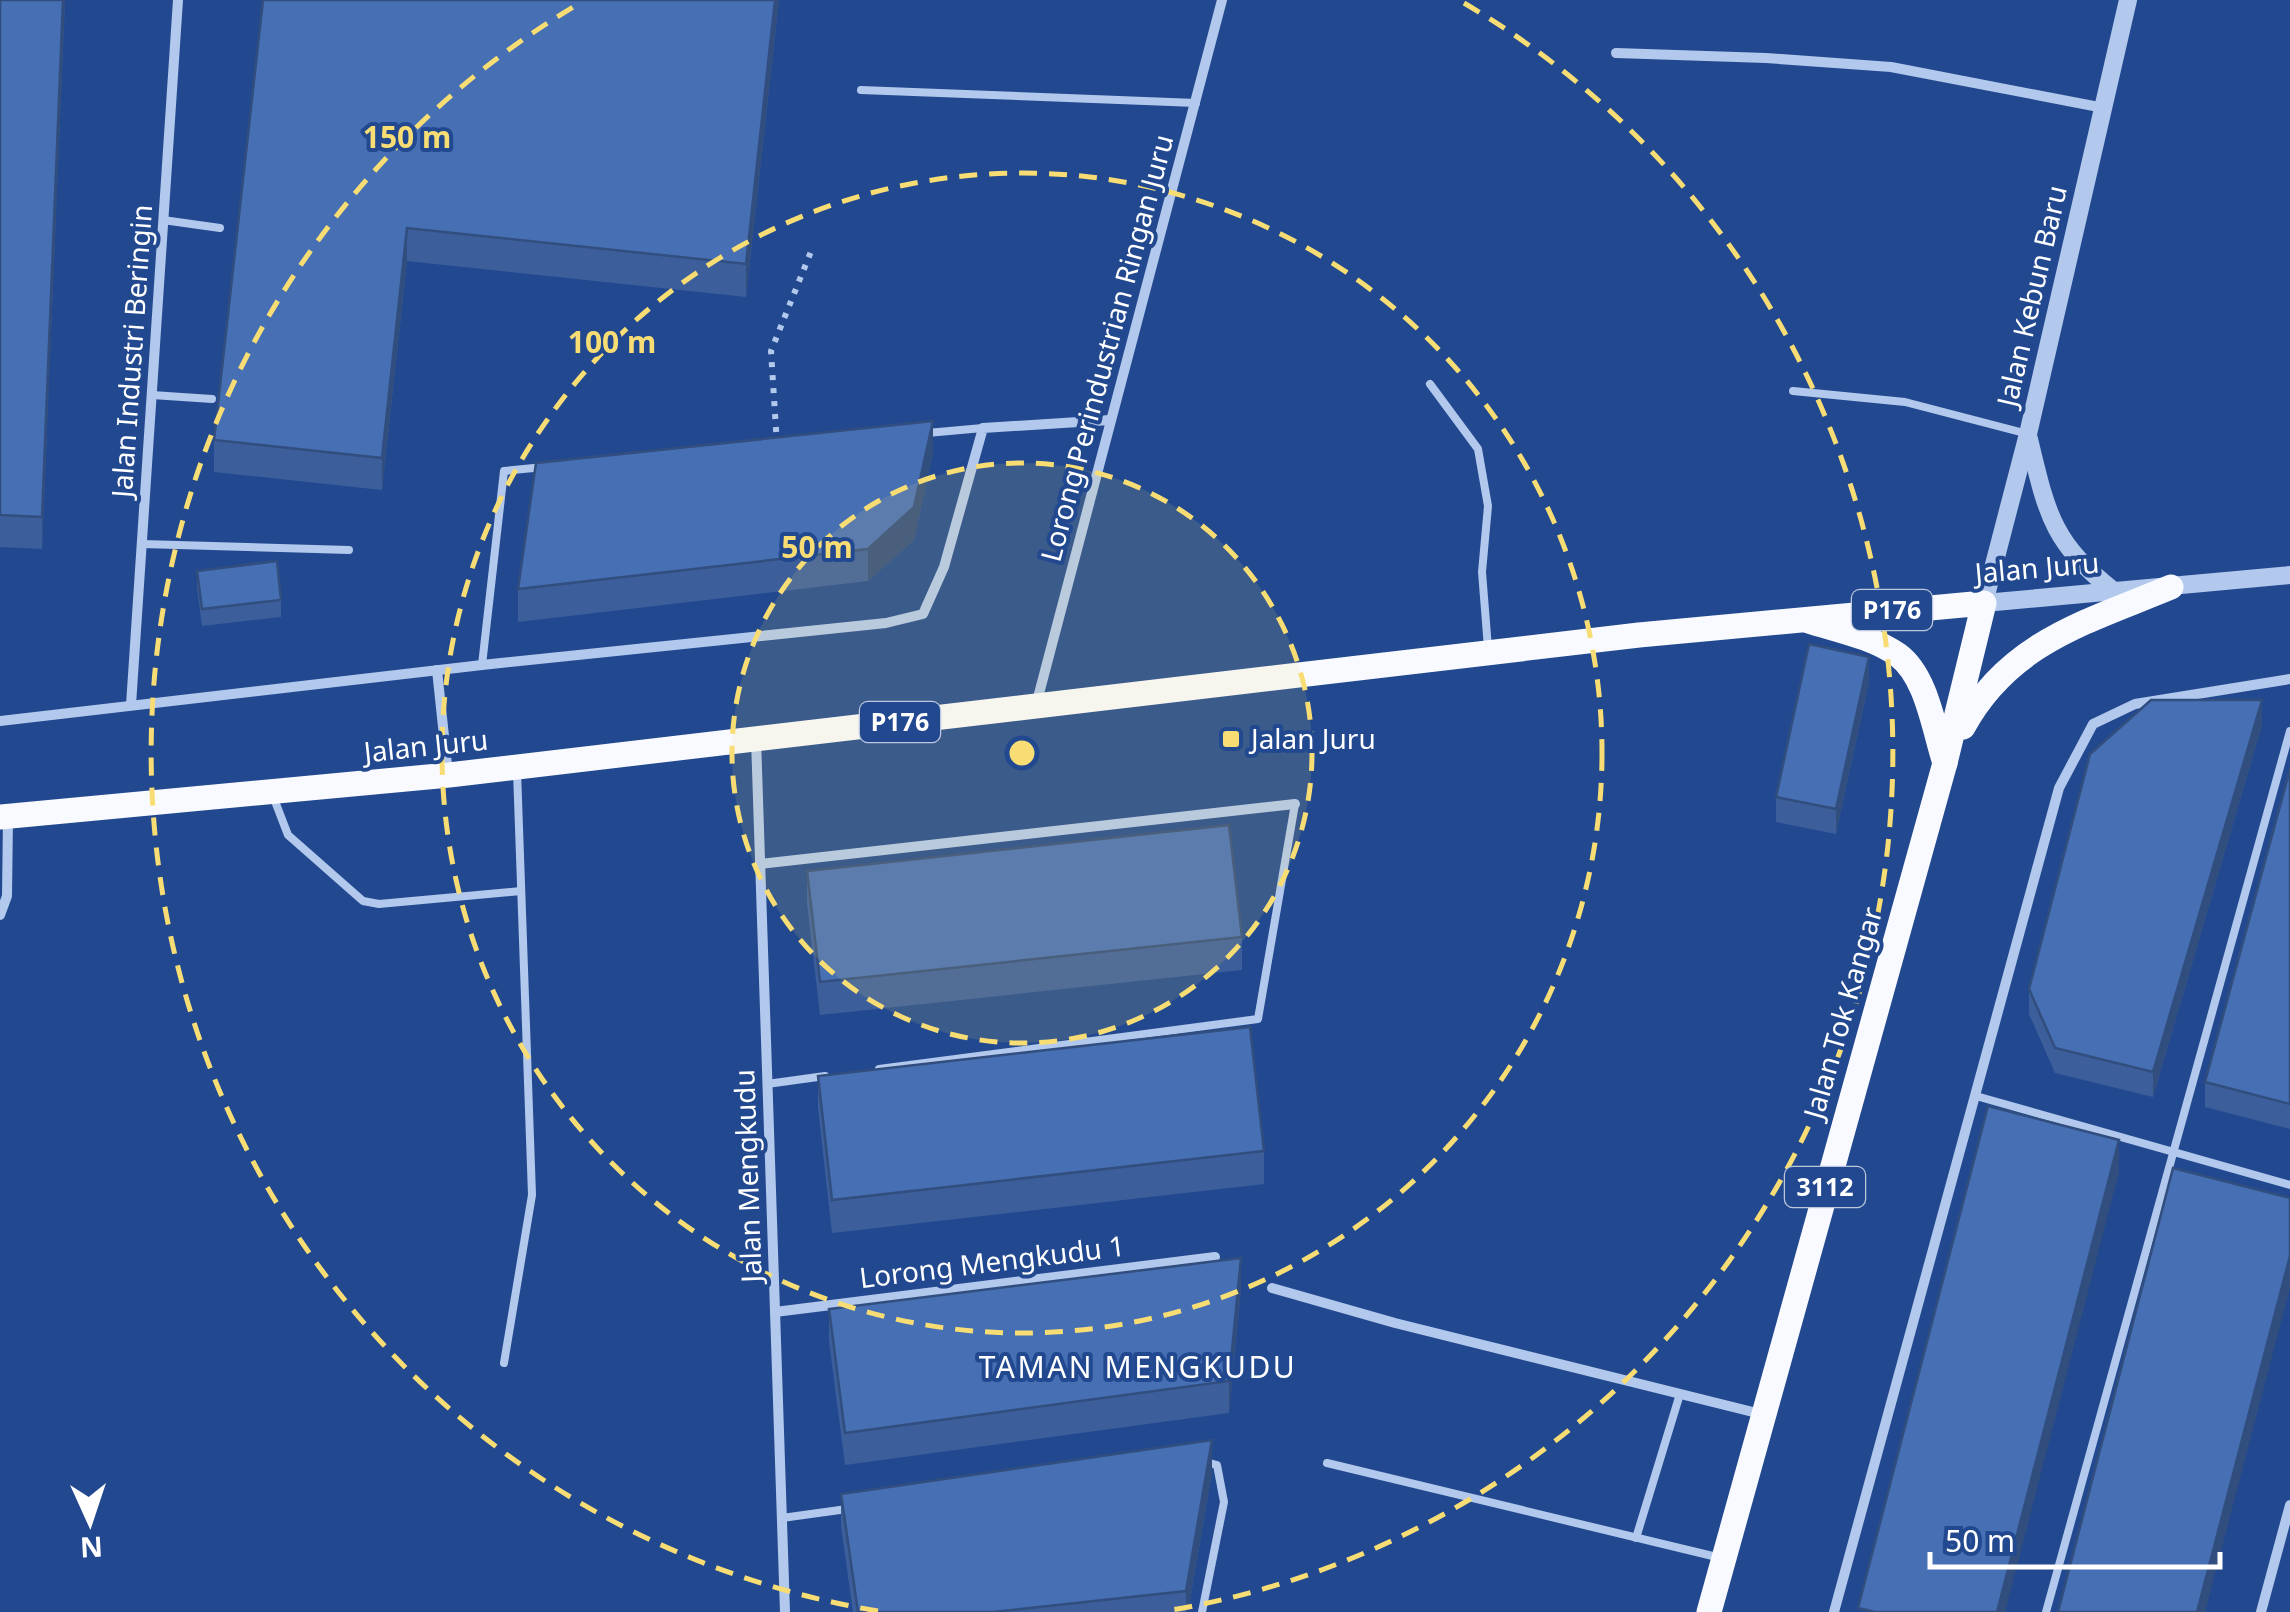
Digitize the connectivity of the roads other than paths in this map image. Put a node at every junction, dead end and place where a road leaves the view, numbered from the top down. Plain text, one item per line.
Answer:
1 (178, 0) edge
2 (1222, 0) edge
3 (2128, 0) edge
4 (1616, 54) dead end
5 (861, 90) dead end
6 (1196, 103) junction
7 (2105, 108) junction
8 (163, 220) junction
9 (220, 228) dead end
10 (1430, 384) dead end
11 (1792, 391) dead end
12 (152, 395) junction
13 (212, 399) dead end
14 (1110, 420) junction
15 (983, 428) junction
16 (908, 434) edge
17 (2028, 434) junction
18 (562, 466) edge
19 (142, 544) junction
20 (348, 550) dead end
21 (2290, 575) edge
22 (2171, 587) junction
23 (2114, 592) junction
24 (1984, 602) junction
25 (1798, 618) junction
26 (1488, 654) junction
27 (482, 664) junction
28 (437, 670) junction
29 (2290, 679) edge
30 (132, 705) junction
31 (1035, 707) junction
32 (0, 721) edge
33 (2290, 731) edge
34 (756, 738) junction
35 (1944, 762) junction
36 (517, 767) junction
37 (448, 775) junction
38 (272, 792) junction
39 (1295, 804) joint
40 (4, 816) edge
41 (760, 864) junction
42 (521, 891) junction
43 (0, 915) edge
44 (866, 1071) edge
45 (826, 1076) edge
46 (767, 1084) junction
47 (1976, 1096) junction
48 (2174, 1152) junction
49 (2290, 1185) edge
50 (1216, 1258) edge
51 (1272, 1288) dead end
52 (775, 1312) junction
53 (504, 1364) dead end
54 (1680, 1394) junction
55 (1761, 1414) junction
56 (1196, 1460) edge
57 (1327, 1463) dead end
58 (860, 1507) edge
59 (2290, 1507) edge
60 (782, 1518) junction
61 (1636, 1538) junction
62 (1723, 1558) junction
63 (785, 1612) edge
64 (1202, 1612) edge
65 (1708, 1612) edge
66 (1834, 1612) edge
67 (2046, 1612) edge
68 (2261, 1612) edge

1 - 8 street, Jalan Industri Beringin
2 - 6 street, Lorong Perindustrian Ringan Juru
3 - 7 street, Jalan Kebun Baru
4 - 7 street
5 - 6 lane
6 - 14 street, Lorong Perindustrian Ringan Juru
7 - 17 street, Jalan Kebun Baru
8 - 9 lane
8 - 12 street, Jalan Industri Beringin
10 - 26 lane
11 - 17 lane
12 - 13 lane
12 - 19 street, Jalan Industri Beringin
14 - 15 street
14 - 31 street, Lorong Perindustrian Ringan Juru
15 - 16 lane
15 - 27 street
17 - 23 street
17 - 24 street, Jalan Kebun Baru
18 - 27 lane
19 - 20 lane
19 - 30 street, Jalan Industri Beringin
21 - 22 street, Jalan Juru / P176
22 - 23 street, Jalan Juru / P176
22 - 35 main road
23 - 24 street, Jalan Juru / P176
24 - 25 main road, Jalan Juru / P176
24 - 35 main road, Jalan Tok Kangar / 3112
25 - 26 main road, Jalan Juru / P176
25 - 35 main road
26 - 31 main road, Jalan Juru / P176
27 - 28 street
28 - 30 street
28 - 37 street
29 - 47 street
30 - 32 street
31 - 34 main road, Jalan Juru / P176
33 - 48 lane
34 - 36 main road, Jalan Juru / P176
34 - 41 street, Jalan Mengkudu
35 - 55 main road, Jalan Tok Kangar / 3112
36 - 37 main road, Jalan Juru / P176
36 - 42 lane
37 - 38 main road, Jalan Juru / P176
38 - 40 main road, Jalan Juru / P176
38 - 42 lane
39 - 41 street
39 - 44 lane
40 - 43 street
41 - 46 street, Jalan Mengkudu
42 - 53 lane
45 - 46 lane
46 - 52 street, Jalan Mengkudu
47 - 48 lane
47 - 66 street
48 - 49 lane
48 - 67 lane
50 - 52 street, Lorong Mengkudu 1
51 - 54 street
52 - 60 street, Jalan Mengkudu
54 - 55 street
54 - 61 lane
55 - 62 main road, Jalan Tok Kangar / 3112
56 - 64 lane
57 - 61 lane
58 - 60 lane
59 - 68 street
60 - 63 street, Jalan Mengkudu
61 - 62 lane
62 - 65 main road, Jalan Tok Kangar / 3112

